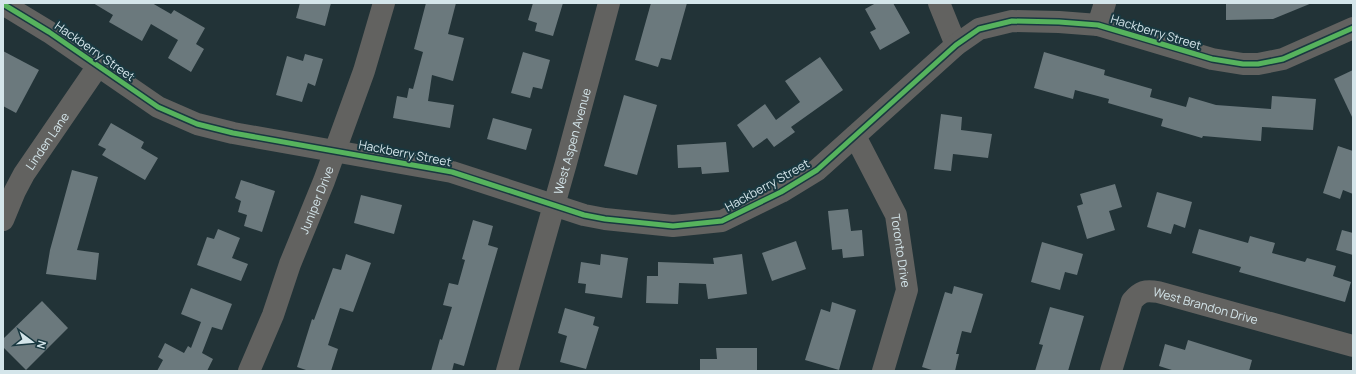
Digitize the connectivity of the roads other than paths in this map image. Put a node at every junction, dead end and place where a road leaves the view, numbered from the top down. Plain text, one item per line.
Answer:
1 (384, 3) edge
2 (609, 3) edge
3 (939, 3) edge
4 (1105, 3) edge
5 (3, 4) edge
6 (1098, 25) junction
7 (1353, 28) edge
8 (956, 45) junction
9 (98, 66) junction
10 (855, 136) junction
11 (335, 150) junction
12 (554, 206) junction
13 (3, 220) edge
14 (1353, 346) edge
15 (249, 371) edge
16 (507, 371) edge
17 (883, 371) edge
18 (1111, 371) edge

1 - 11 street, Juniper Drive
2 - 12 street, West Aspen Avenue
3 - 8 street
4 - 6 street
5 - 9 street, Hackberry Street
6 - 7 street, Hackberry Street
6 - 8 street, Hackberry Street
8 - 10 street, Hackberry Street
9 - 11 street, Hackberry Street
9 - 13 street, Linden Lane
10 - 12 street, Hackberry Street
10 - 17 street, Toronto Drive
11 - 12 street, Hackberry Street
11 - 15 street, Juniper Drive
12 - 16 street, West Aspen Avenue
14 - 18 street, West Brandon Drive

